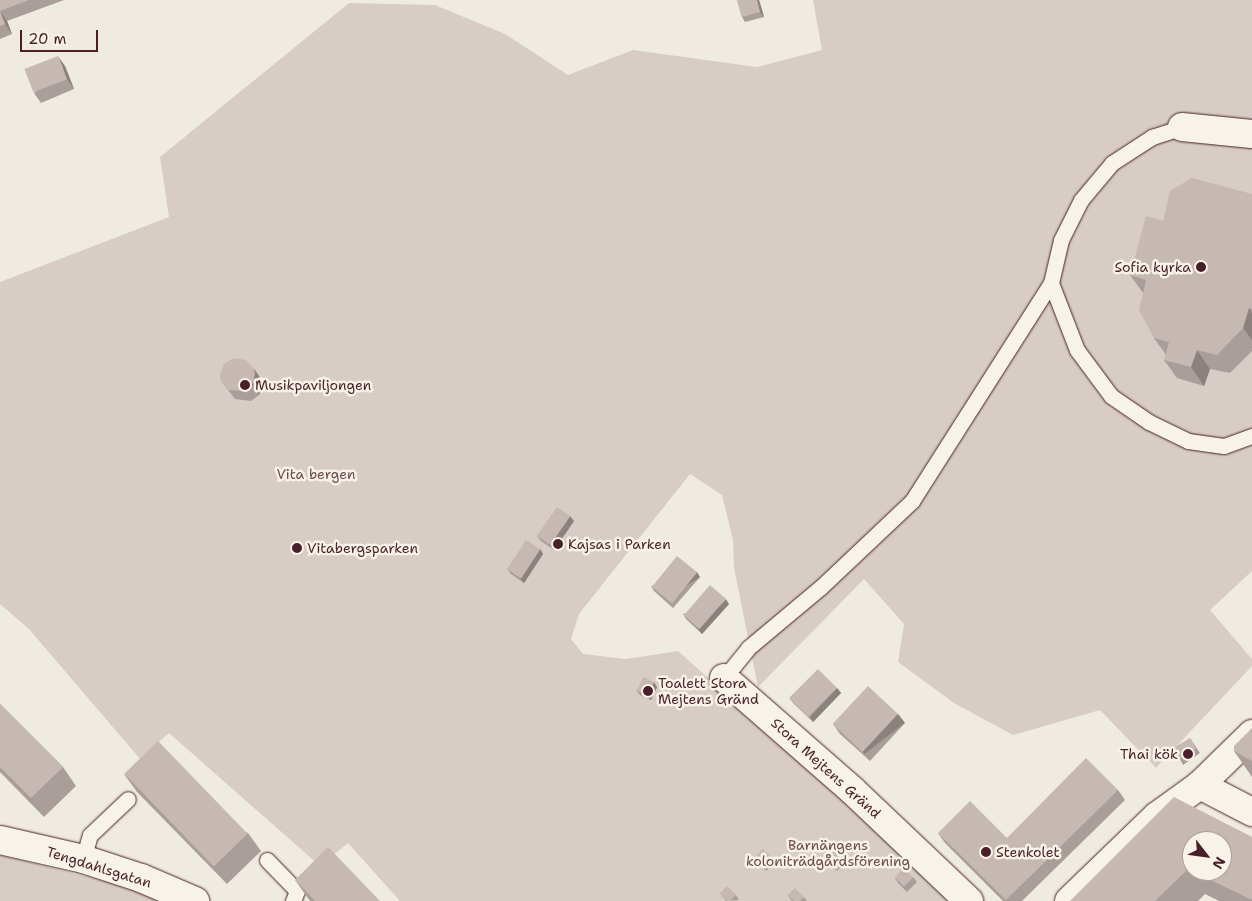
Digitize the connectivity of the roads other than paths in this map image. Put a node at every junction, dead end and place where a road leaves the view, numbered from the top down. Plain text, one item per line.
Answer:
1 (1182, 127) joint
2 (1252, 134) edge
3 (1051, 283) junction
4 (1252, 436) edge
5 (724, 678) joint
6 (1252, 734) edge
7 (1200, 785) junction
8 (128, 799) edge
9 (1252, 812) edge
10 (0, 840) edge
11 (83, 859) junction
12 (267, 860) dead end
13 (195, 901) edge
14 (293, 901) edge
15 (970, 901) edge
16 (1069, 901) edge

1 - 2 street
1 - 3 lane
3 - 4 lane
3 - 5 lane
5 - 15 street, Stora Mejtens Gränd
6 - 7 street
7 - 9 street
7 - 16 street
8 - 11 lane
10 - 11 street, Tengdahlsgatan
11 - 13 street, Tengdahlsgatan
12 - 14 lane

